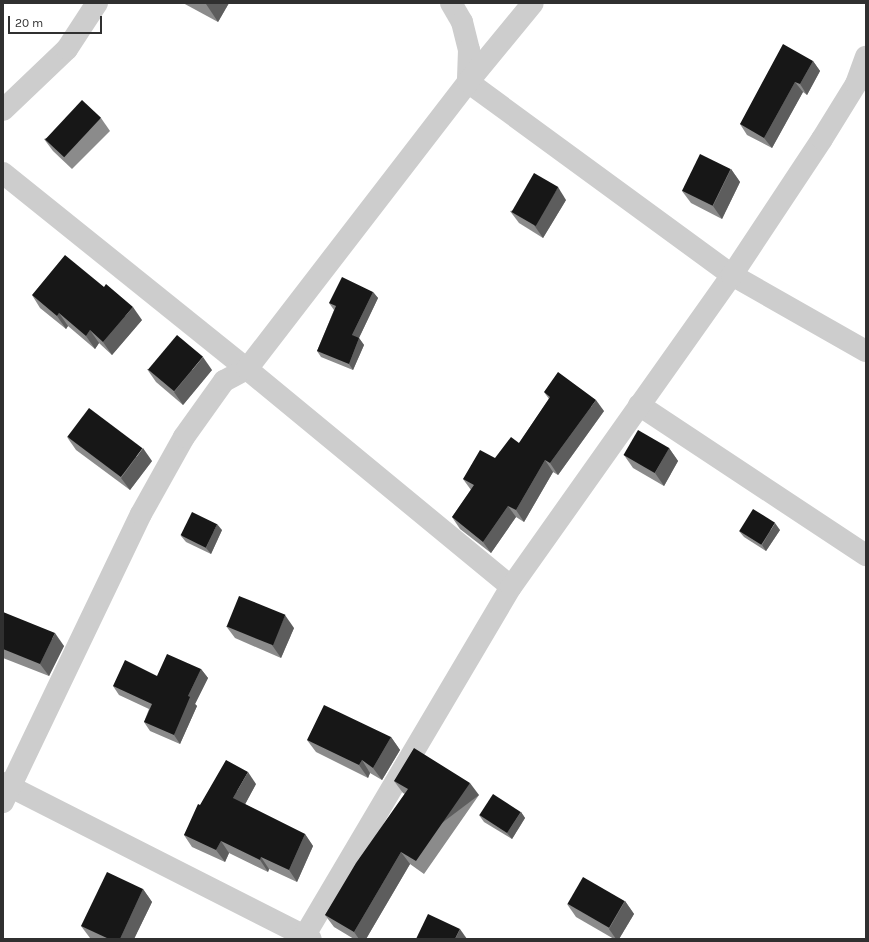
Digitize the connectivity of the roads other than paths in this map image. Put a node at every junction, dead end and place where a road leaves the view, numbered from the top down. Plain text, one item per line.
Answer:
1 (97, 3) edge
2 (451, 3) edge
3 (532, 3) edge
4 (866, 57) edge
5 (468, 82) junction
6 (3, 110) edge
7 (3, 173) edge
8 (732, 275) junction
9 (866, 351) edge
10 (247, 370) junction
11 (639, 404) junction
12 (866, 555) edge
13 (511, 587) junction
14 (6, 791) edge
15 (308, 937) edge

1 - 6 street
2 - 5 street
3 - 5 street
4 - 8 street
5 - 8 street
5 - 10 street
7 - 10 street
8 - 9 street
8 - 11 street
10 - 13 street
10 - 14 street
11 - 12 street
11 - 13 street
13 - 15 street
14 - 15 street

